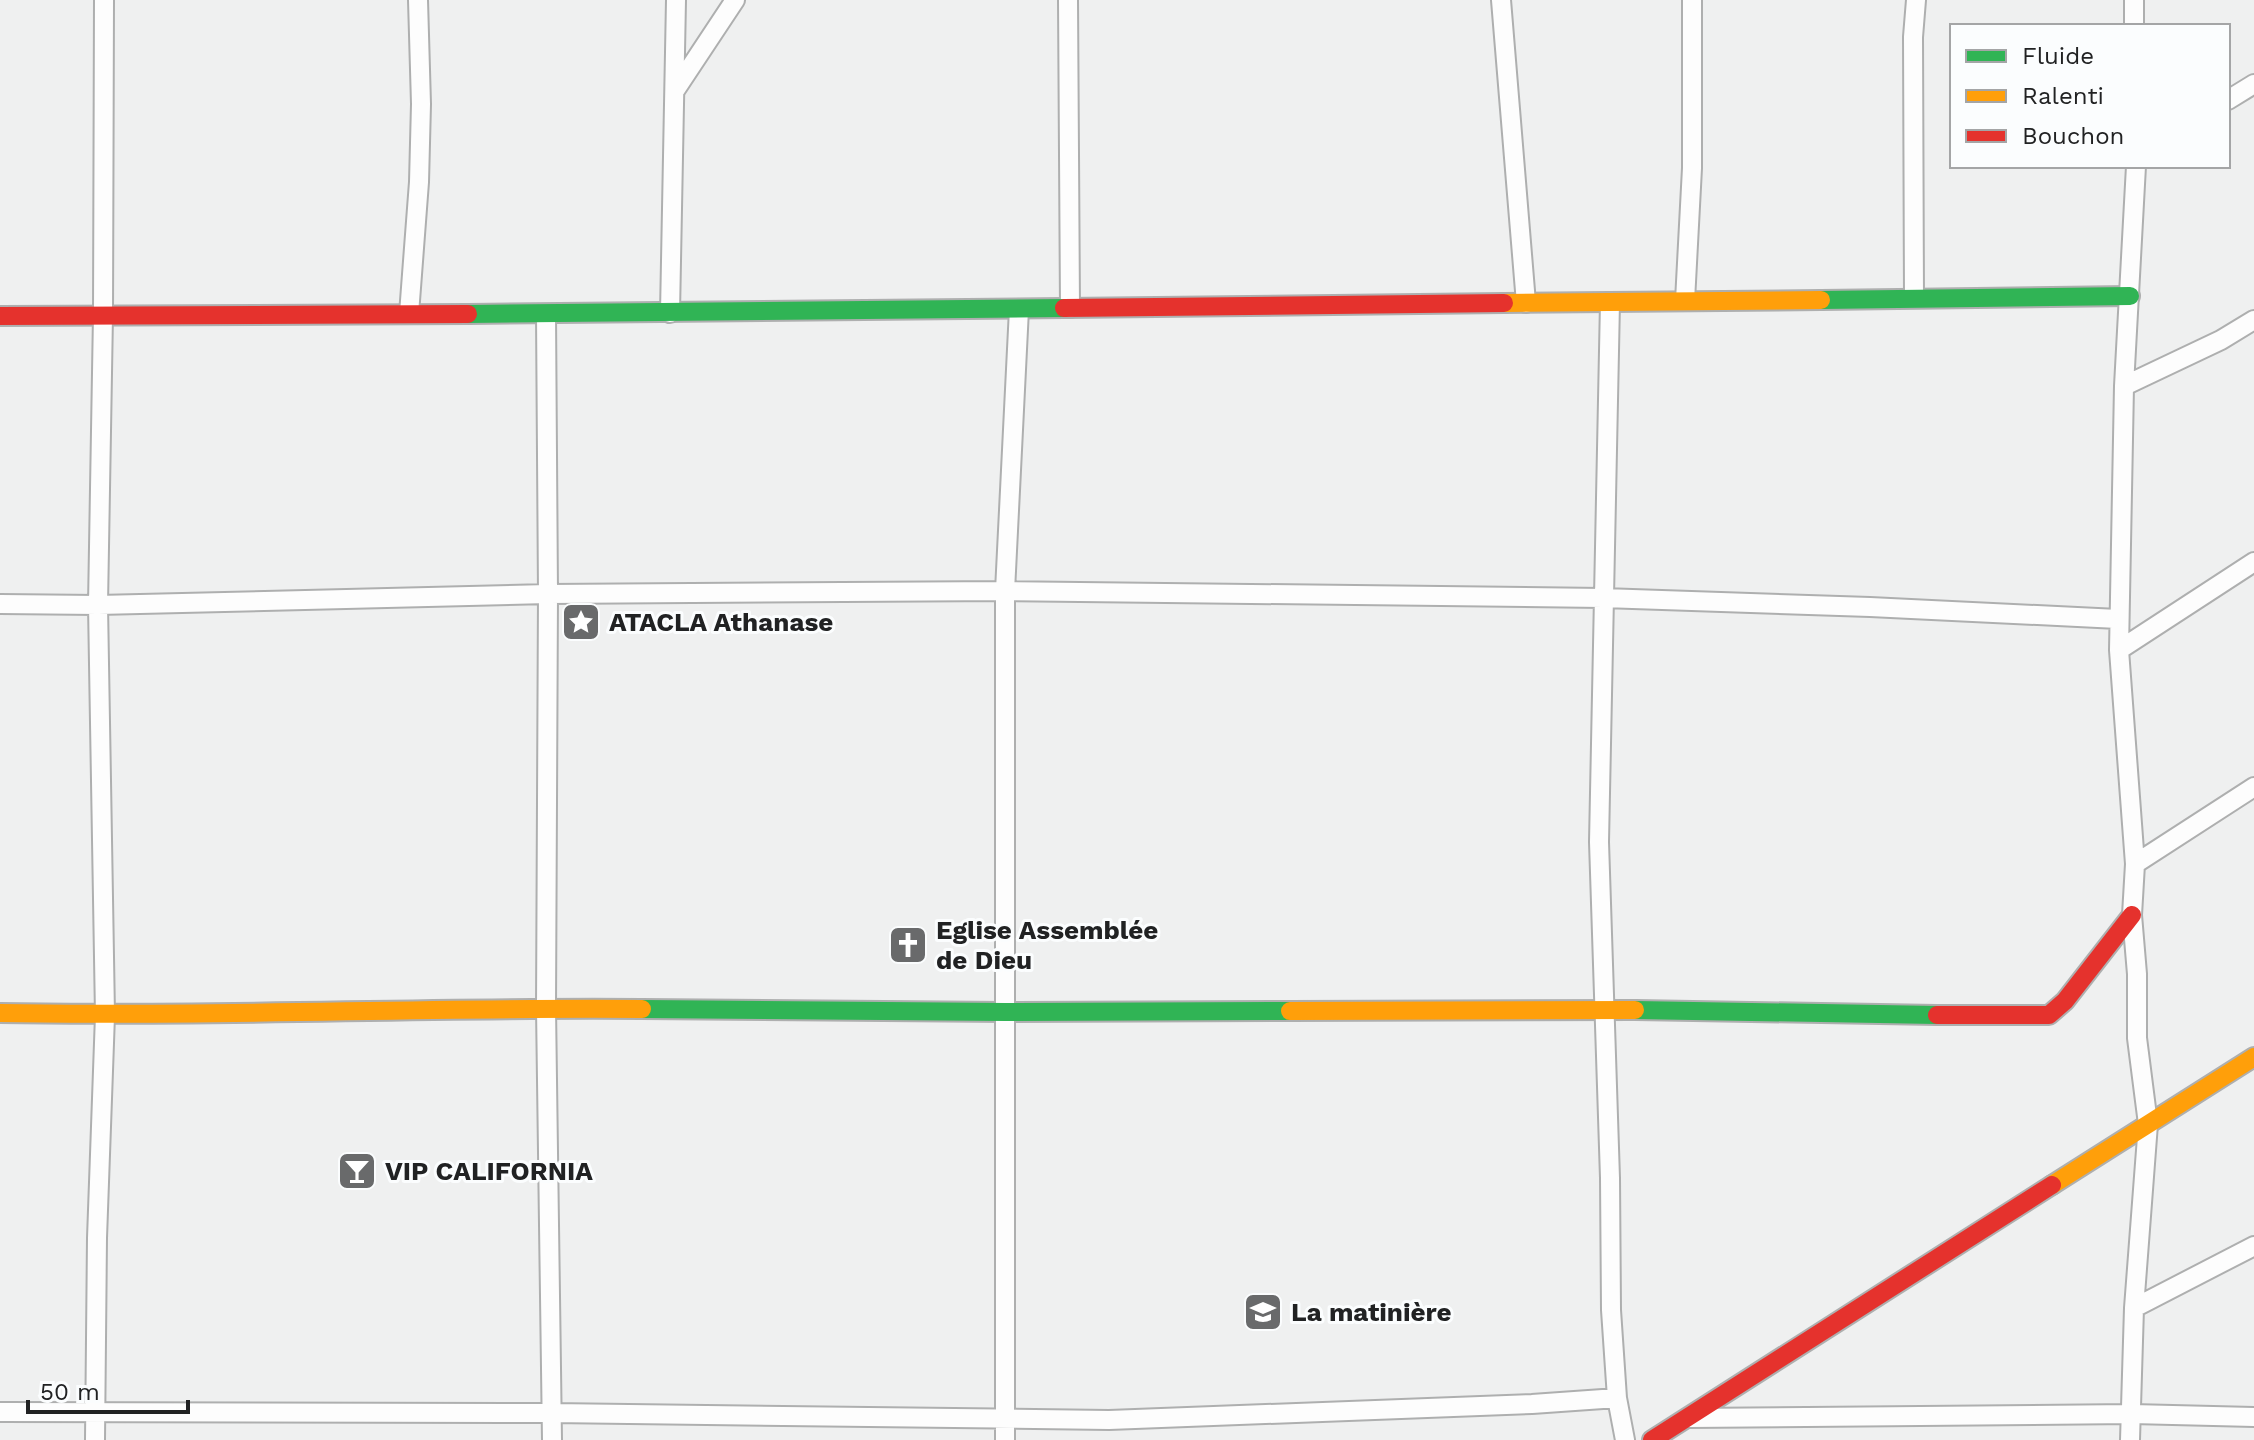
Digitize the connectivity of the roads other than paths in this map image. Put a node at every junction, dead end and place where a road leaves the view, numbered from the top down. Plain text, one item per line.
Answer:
1 (104, 0) edge
2 (418, 0) edge
3 (676, 0) edge
4 (735, 0) edge
5 (1068, 0) edge
6 (1501, 0) edge
7 (1692, 0) edge
8 (1916, 0) edge
9 (2134, 0) edge
10 (2134, 24) edge
11 (2254, 84) edge
12 (676, 89) junction
13 (2230, 99) edge
14 (2136, 168) edge
15 (2130, 296) junction
16 (1914, 298) junction
17 (1685, 301) junction
18 (1610, 302) junction
19 (1526, 303) junction
20 (1070, 308) junction
21 (1019, 309) junction
22 (670, 313) junction
23 (409, 314) junction
24 (546, 314) junction
25 (103, 315) junction
26 (0, 316) edge
27 (2254, 320) edge
28 (2124, 386) junction
29 (2254, 562) edge
30 (1005, 591) junction
31 (548, 594) junction
32 (1603, 598) junction
33 (0, 604) edge
34 (98, 605) junction
35 (2118, 619) junction
36 (2119, 650) junction
37 (2254, 787) edge
38 (2135, 864) junction
39 (2132, 915) junction
40 (546, 1008) junction
41 (1604, 1010) junction
42 (1005, 1012) junction
43 (0, 1013) edge
44 (105, 1015) junction
45 (2254, 1057) edge
46 (2148, 1124) junction
47 (2254, 1246) edge
48 (2134, 1308) junction
49 (1617, 1398) junction
50 (0, 1412) edge
51 (94, 1412) junction
52 (552, 1413) junction
53 (2132, 1414) junction
54 (2254, 1417) edge
55 (1686, 1418) junction
56 (1005, 1419) junction
57 (95, 1440) edge
58 (552, 1440) edge
59 (1005, 1440) edge
60 (1625, 1440) edge
61 (1652, 1440) edge
62 (2130, 1440) edge

1 - 25 street
2 - 23 street
3 - 12 street
4 - 12 street
5 - 20 street
6 - 19 street
7 - 17 street
8 - 16 street
9 - 10 street
11 - 13 street
12 - 22 street
14 - 15 street
15 - 16 street
15 - 28 street
16 - 17 street
17 - 18 street
18 - 19 street
18 - 32 street
19 - 20 street
20 - 21 street
21 - 22 street
21 - 30 street
22 - 24 street
23 - 24 street
23 - 25 street
24 - 31 street
25 - 26 street
25 - 34 street
27 - 28 street
28 - 35 street
29 - 36 street
30 - 31 street
30 - 32 street
30 - 42 street
31 - 34 street
31 - 40 street
32 - 35 street
32 - 41 street
33 - 34 street
34 - 44 street
35 - 36 street
36 - 38 street
37 - 38 street
38 - 39 street
39 - 41 street
39 - 46 street
40 - 42 street
40 - 44 street
40 - 52 street
41 - 42 street
41 - 49 street
42 - 56 street
43 - 44 street
44 - 51 street
45 - 46 street
46 - 48 street
46 - 55 street
47 - 48 street
48 - 53 street
49 - 56 street
49 - 60 street
50 - 51 street
51 - 52 street
51 - 57 street
52 - 56 street
52 - 58 street
53 - 54 street
53 - 55 street
53 - 62 street
55 - 61 street
56 - 59 street

